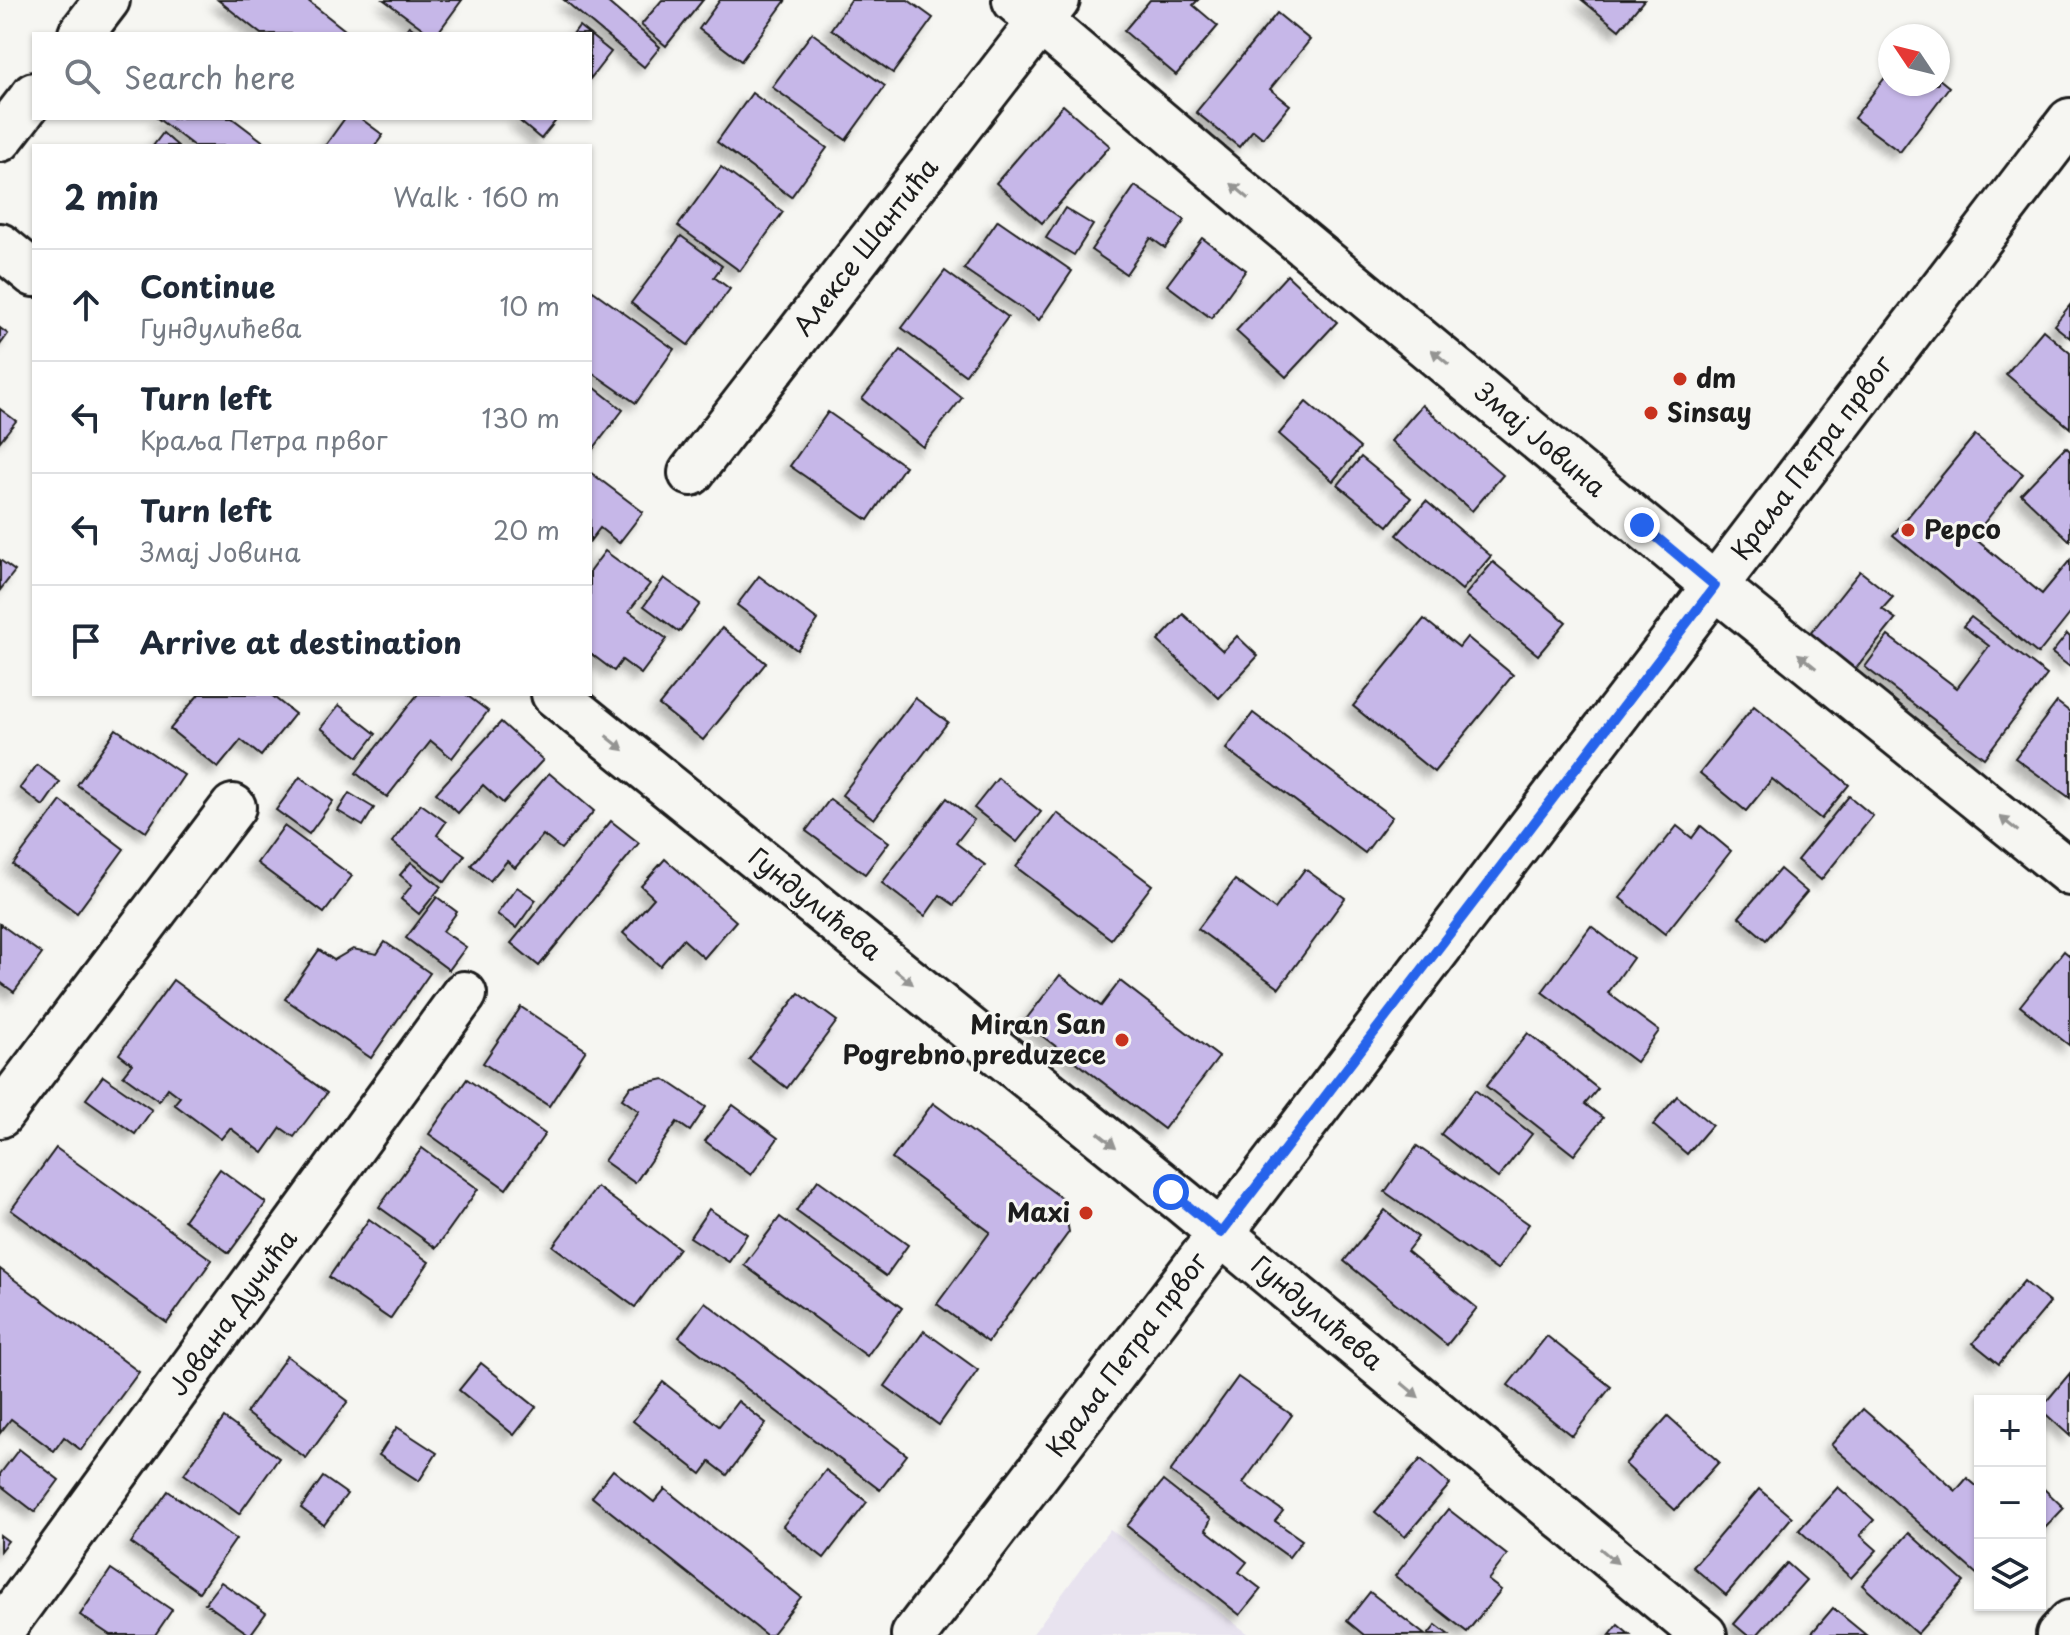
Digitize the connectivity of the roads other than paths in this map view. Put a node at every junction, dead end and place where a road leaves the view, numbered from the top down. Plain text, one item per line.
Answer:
1 (107, 0) edge
2 (1038, 7) edge
3 (83, 32) edge
4 (32, 98) edge
5 (2070, 121) edge
6 (0, 139) edge
7 (0, 246) edge
8 (32, 272) edge
9 (691, 473) dead end
10 (1715, 586) junction
11 (556, 696) edge
12 (233, 807) dead end
13 (2070, 873) edge
14 (464, 994) dead end
15 (0, 1115) edge
16 (1221, 1233) junction
17 (2070, 1623) edge
18 (0, 1632) edge
19 (914, 1635) edge
20 (1704, 1635) edge
21 (2059, 1635) edge

1 - 3 street
2 - 9 street, Алексе Шантића
10 -> 2 street, Змај Јовина
4 - 6 street
5 - 10 street, Краља Петра првог
7 - 8 street
13 -> 10 street, Змај Јовина
10 - 16 street, Краља Петра првог
11 -> 16 street, Гундулићева
12 - 15 street
14 - 18 street, Јована Дучића
16 - 19 street, Краља Петра првог
16 -> 20 street, Гундулићева
17 - 21 street

